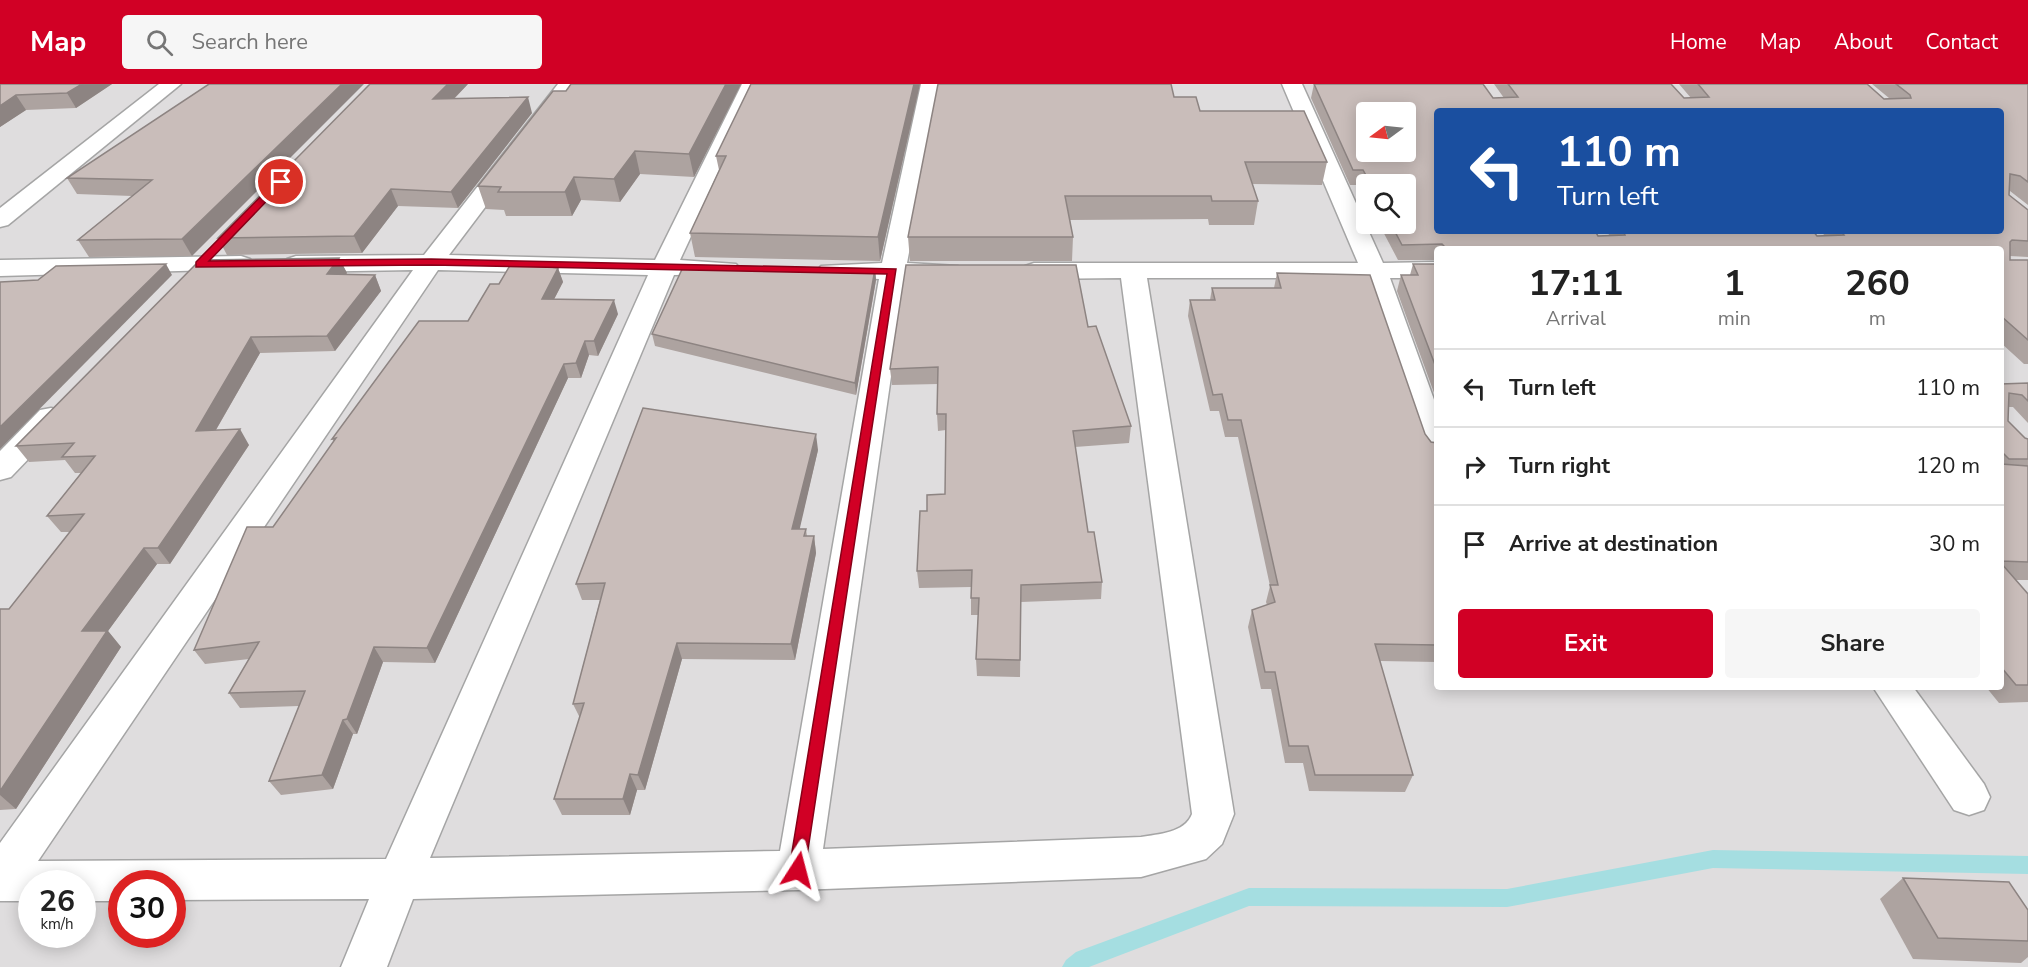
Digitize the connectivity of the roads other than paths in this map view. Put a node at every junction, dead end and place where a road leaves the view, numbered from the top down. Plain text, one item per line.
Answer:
1 (171, 84) edge
2 (568, 84) edge
3 (752, 84) edge
4 (931, 84) edge
5 (1292, 84) edge
6 (0, 220) edge
7 (224, 240) edge
8 (431, 262) junction
9 (200, 264) junction
10 (0, 268) edge
11 (664, 268) junction
12 (755, 270) edge
13 (801, 270) edge
14 (1434, 270) edge
15 (892, 271) junction
16 (973, 272) edge
17 (1007, 272) edge
18 (1133, 272) junction
19 (1375, 272) junction
20 (175, 290) edge
21 (67, 401) edge
22 (1434, 441) edge
23 (0, 470) edge
24 (1894, 690) edge
25 (1968, 797) dead end
26 (798, 870) junction
27 (399, 879) junction
28 (0, 880) edge
29 (364, 967) edge

1 - 6 street
2 - 8 street
3 - 11 street
4 - 15 street
5 - 19 street
7 - 9 street
8 - 9 street
8 - 11 street
8 - 28 street
9 - 10 street
9 - 20 street
11 - 12 street
11 - 27 street
13 - 15 street
14 - 19 street
15 - 16 street
15 - 26 street
17 - 18 street
18 - 19 street
18 - 26 street
19 - 22 street
21 - 23 street
24 - 25 street
26 - 27 street
27 - 28 street
27 - 29 street

